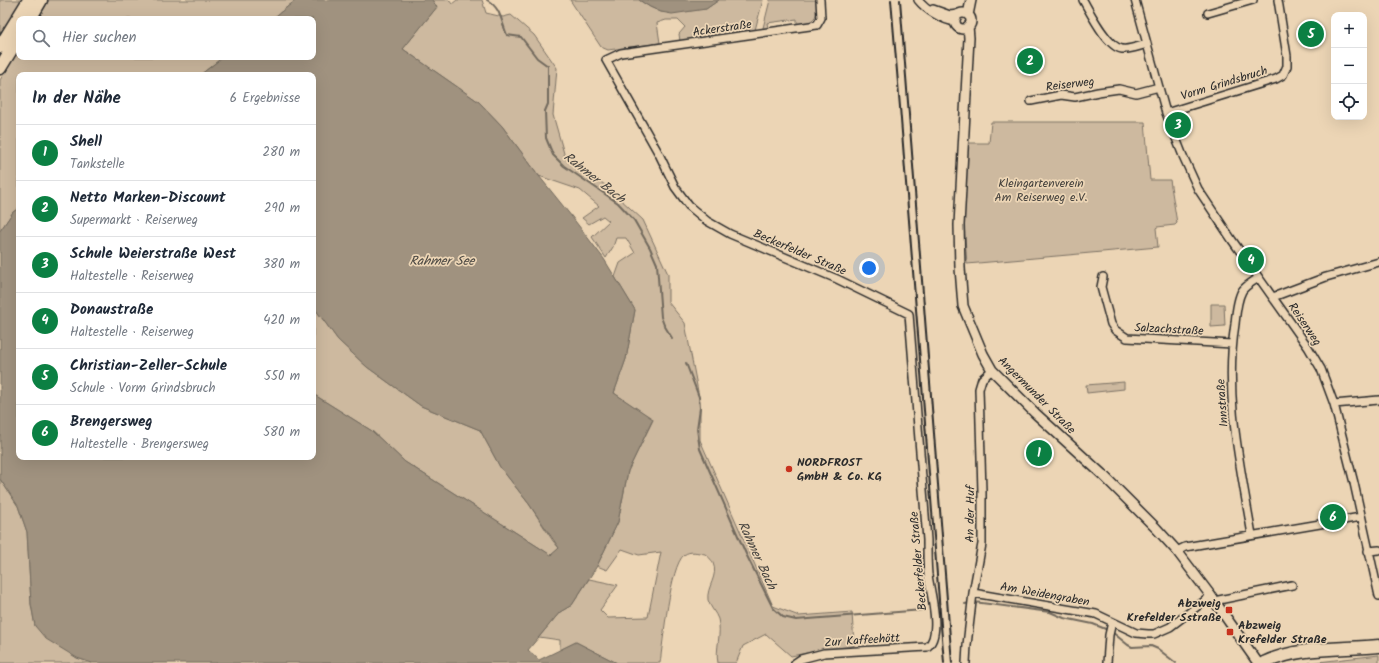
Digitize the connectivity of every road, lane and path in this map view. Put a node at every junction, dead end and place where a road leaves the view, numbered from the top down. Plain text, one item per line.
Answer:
1 (29, 0) edge
2 (42, 0) edge
3 (820, 0) edge
4 (918, 0) edge
5 (968, 0) edge
6 (971, 0) edge
7 (1083, 0) edge
8 (1135, 0) edge
9 (1253, 0) edge
10 (1278, 0) edge
11 (1208, 13) dead end
12 (19, 16) edge
13 (32, 16) edge
14 (962, 20) junction
15 (16, 21) edge
16 (16, 42) edge
17 (1147, 44) junction
18 (0, 47) edge
19 (606, 60) joint
20 (0, 68) edge
21 (1159, 87) junction
22 (1031, 101) dead end
23 (1166, 113) junction
24 (1379, 262) edge
25 (1103, 277) dead end
26 (1258, 278) junction
27 (1273, 297) junction
28 (1232, 344) junction
29 (992, 370) junction
30 (1379, 400) edge
31 (1334, 404) junction
32 (1362, 517) junction
33 (1252, 535) junction
34 (1379, 550) edge
35 (1368, 551) junction
36 (1177, 552) junction
37 (1292, 585) dead end
38 (973, 596) junction
39 (1379, 596) edge
40 (1212, 599) junction
41 (1111, 624) junction
42 (931, 644) joint
43 (1379, 646) edge
44 (1379, 651) edge
45 (1287, 662) edge
46 (795, 663) edge
47 (966, 663) edge
48 (1107, 663) edge
49 (1258, 663) edge
50 (1264, 663) edge

1 - 12 highway
2 - 13 highway
3 - 19 street, Ackerstraße
4 - 14 street
5 - 14 main road
6 - 14 main road
7 - 17 street
8 - 17 street, Reiserweg
9 - 11 street
10 - 23 street, Vorm Grindsbruch
14 - 29 main road, Angermunder Straße
15 - 18 highway
16 - 20 highway
17 - 21 street, Reiserweg
19 - 42 street, Beckerfelder Straße
21 - 22 street, Reiserweg
21 - 23 street, Reiserweg
23 - 26 street, Reiserweg
24 - 27 street
25 - 28 street, Salzachstraße
26 - 27 street, Reiserweg
26 - 28 street, Innstraße
27 - 31 street, Reiserweg
28 - 33 street, Innstraße
29 - 36 main road, Angermunder Straße
29 - 38 street, An der Huf
30 - 31 street
31 - 32 street, Reiserweg
32 - 33 street
32 - 35 street, Reiserweg
33 - 36 street
34 - 35 street
35 - 39 street, Reiserweg
36 - 40 main road, Angermunder Straße
37 - 40 street
38 - 41 street, Am Weidengraben
38 - 47 street, An der Huf
40 - 41 street, Am Weidengraben
40 - 49 main road, Angermunder Straße
41 - 48 street
42 - 46 street, Zur Kaffeehött
43 - 50 highway
44 - 45 highway

